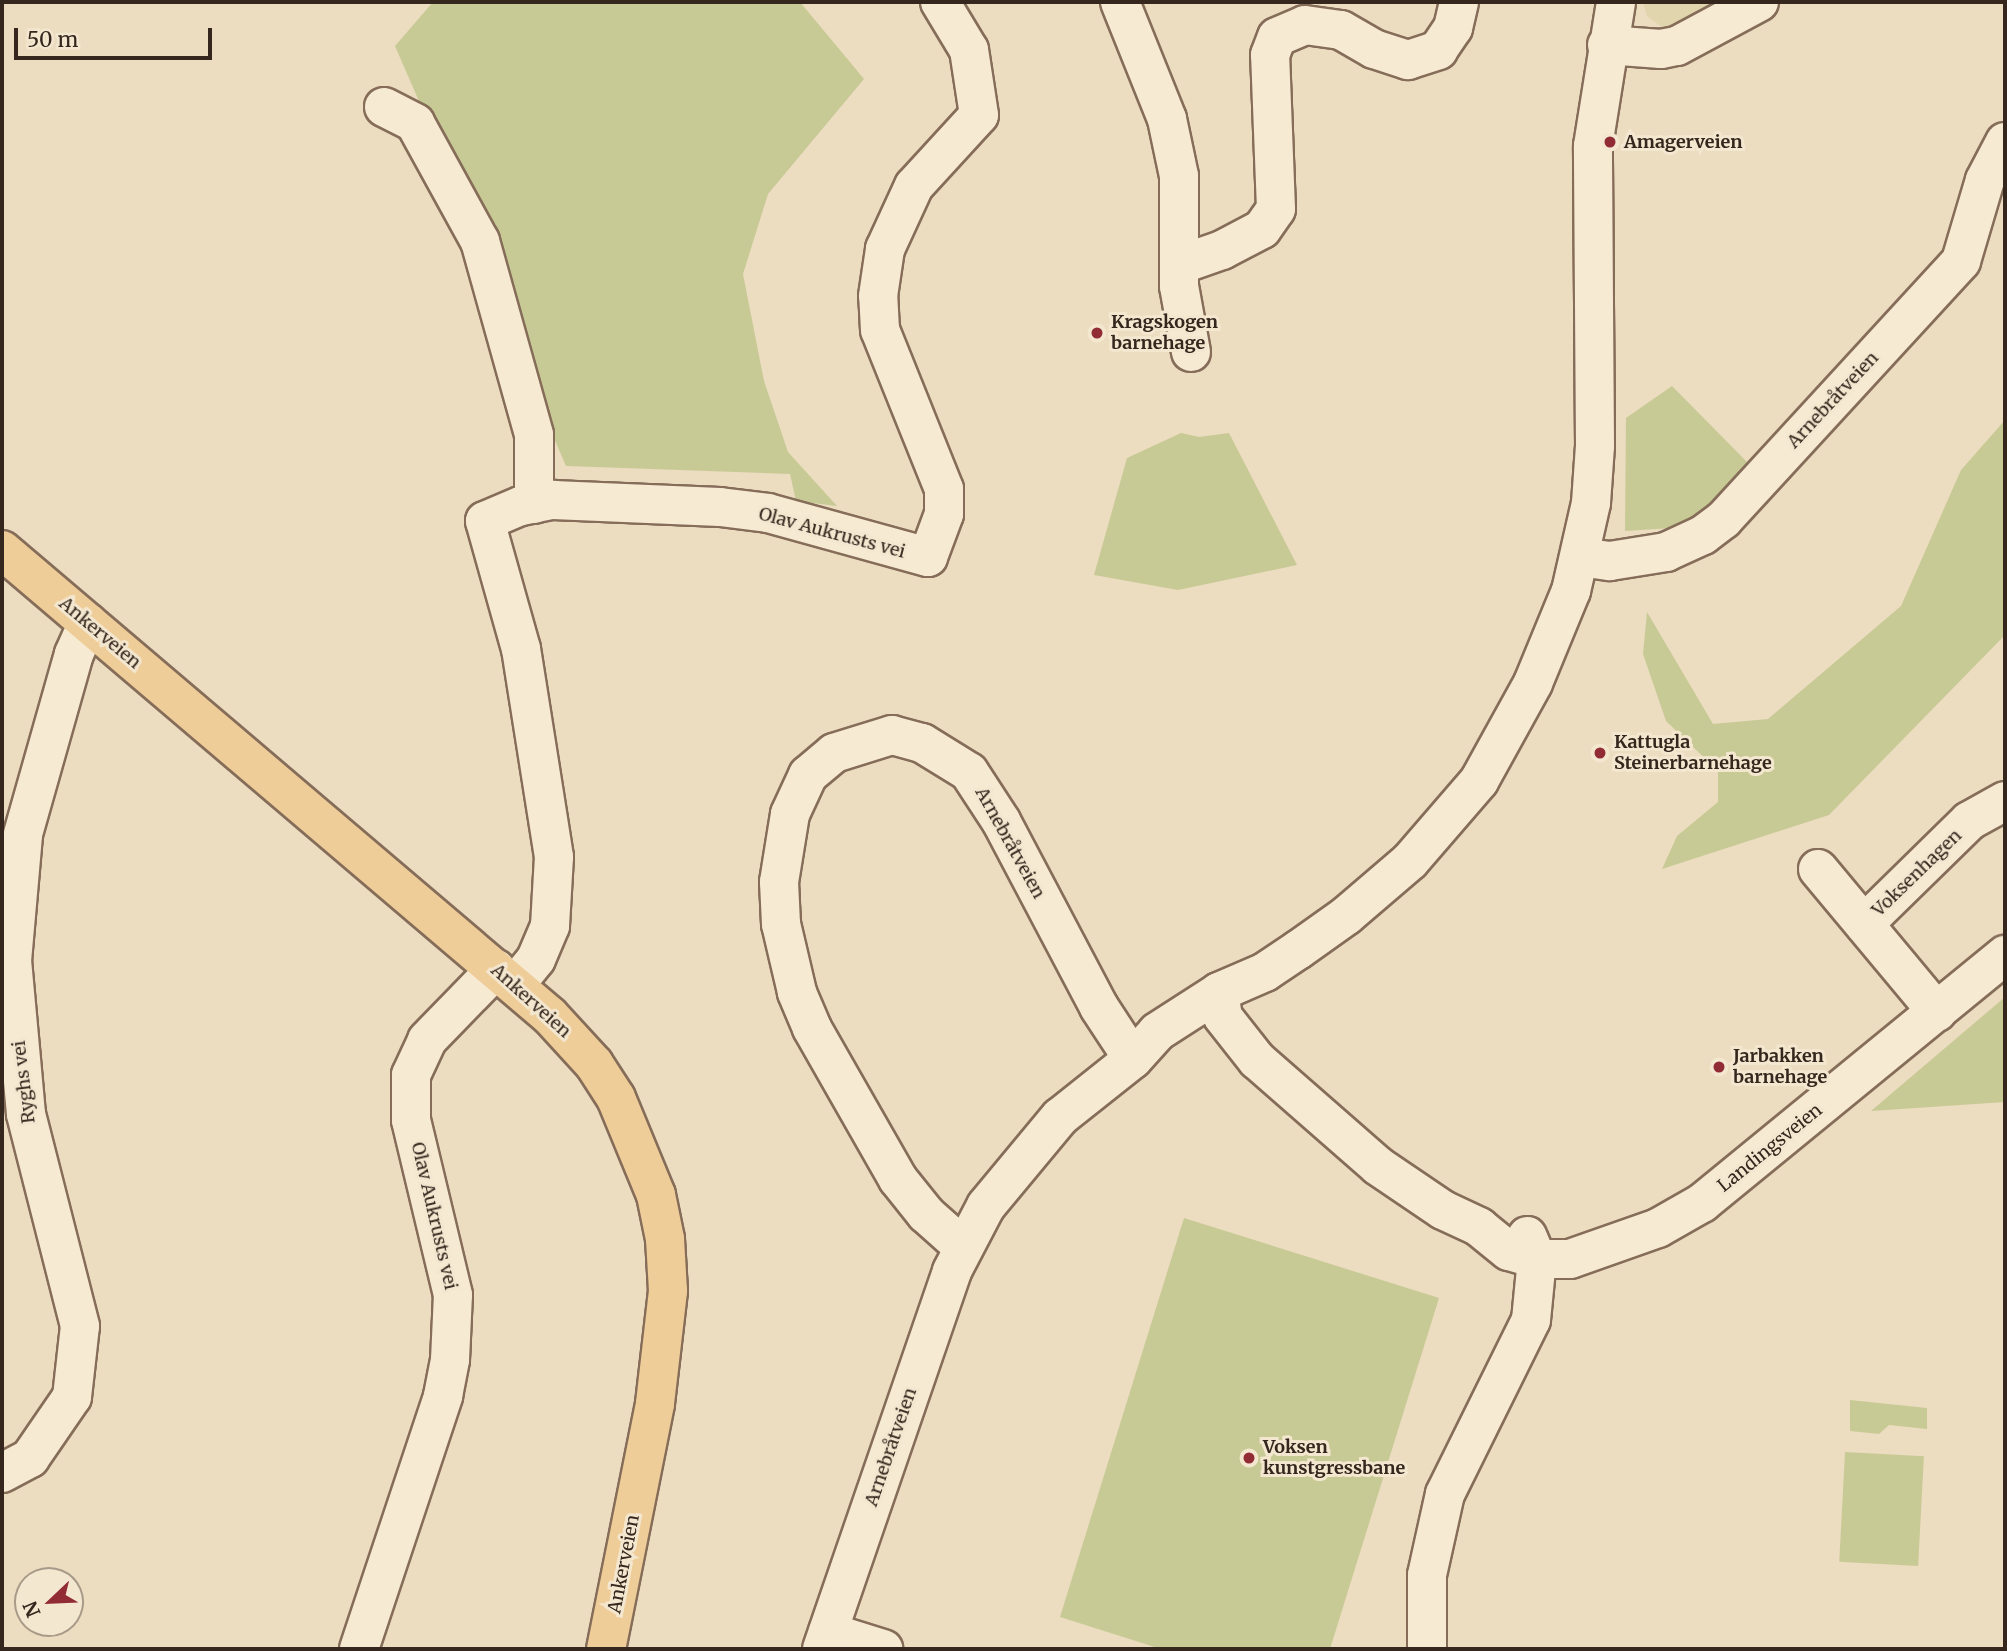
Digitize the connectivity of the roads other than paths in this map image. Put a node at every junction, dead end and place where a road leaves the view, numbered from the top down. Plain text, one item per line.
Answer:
1 (940, 2) edge
2 (1120, 2) edge
3 (1459, 2) edge
4 (1616, 2) edge
5 (1759, 2) edge
6 (1336, 16) edge
7 (1607, 45) junction
8 (384, 107) dead end
9 (2005, 142) edge
10 (1179, 265) junction
11 (1191, 352) dead end
12 (534, 503) junction
13 (2, 550) edge
14 (1580, 557) junction
15 (88, 623) junction
16 (2005, 801) edge
17 (1818, 869) dead end
18 (1864, 924) junction
19 (2005, 955) edge
20 (505, 977) junction
21 (1228, 1003) junction
22 (1937, 1012) junction
23 (1133, 1059) junction
24 (962, 1246) junction
25 (1524, 1247) junction
26 (2, 1473) edge
27 (825, 1641) edge
28 (359, 1649) edge
29 (606, 1649) edge
30 (883, 1649) edge
31 (1427, 1649) edge

1 - 12 street, Olav Aukrusts vei
2 - 10 street
3 - 6 street
4 - 7 street, Arnebråtveien
5 - 7 street
6 - 10 street
7 - 14 street, Arnebråtveien
8 - 12 street
9 - 14 street, Arnebråtveien
10 - 11 street
12 - 20 street, Olav Aukrusts vei
13 - 15 main road, Ankerveien
14 - 21 street, Arnebråtveien
15 - 20 main road, Ankerveien
15 - 26 street, Ryghs vei
16 - 18 street, Voksenhagen
17 - 18 street, Voksenhagen
18 - 22 street, Voksenhagen
19 - 22 street, Landingsveien
20 - 28 street, Olav Aukrusts vei
20 - 29 main road, Ankerveien
21 - 23 street, Arnebråtveien
21 - 25 street
22 - 25 street, Landingsveien
23 - 24 street, Arnebråtveien
23 - 24 street, Arnebråtveien
24 - 27 street, Arnebråtveien
25 - 31 street
27 - 30 street

